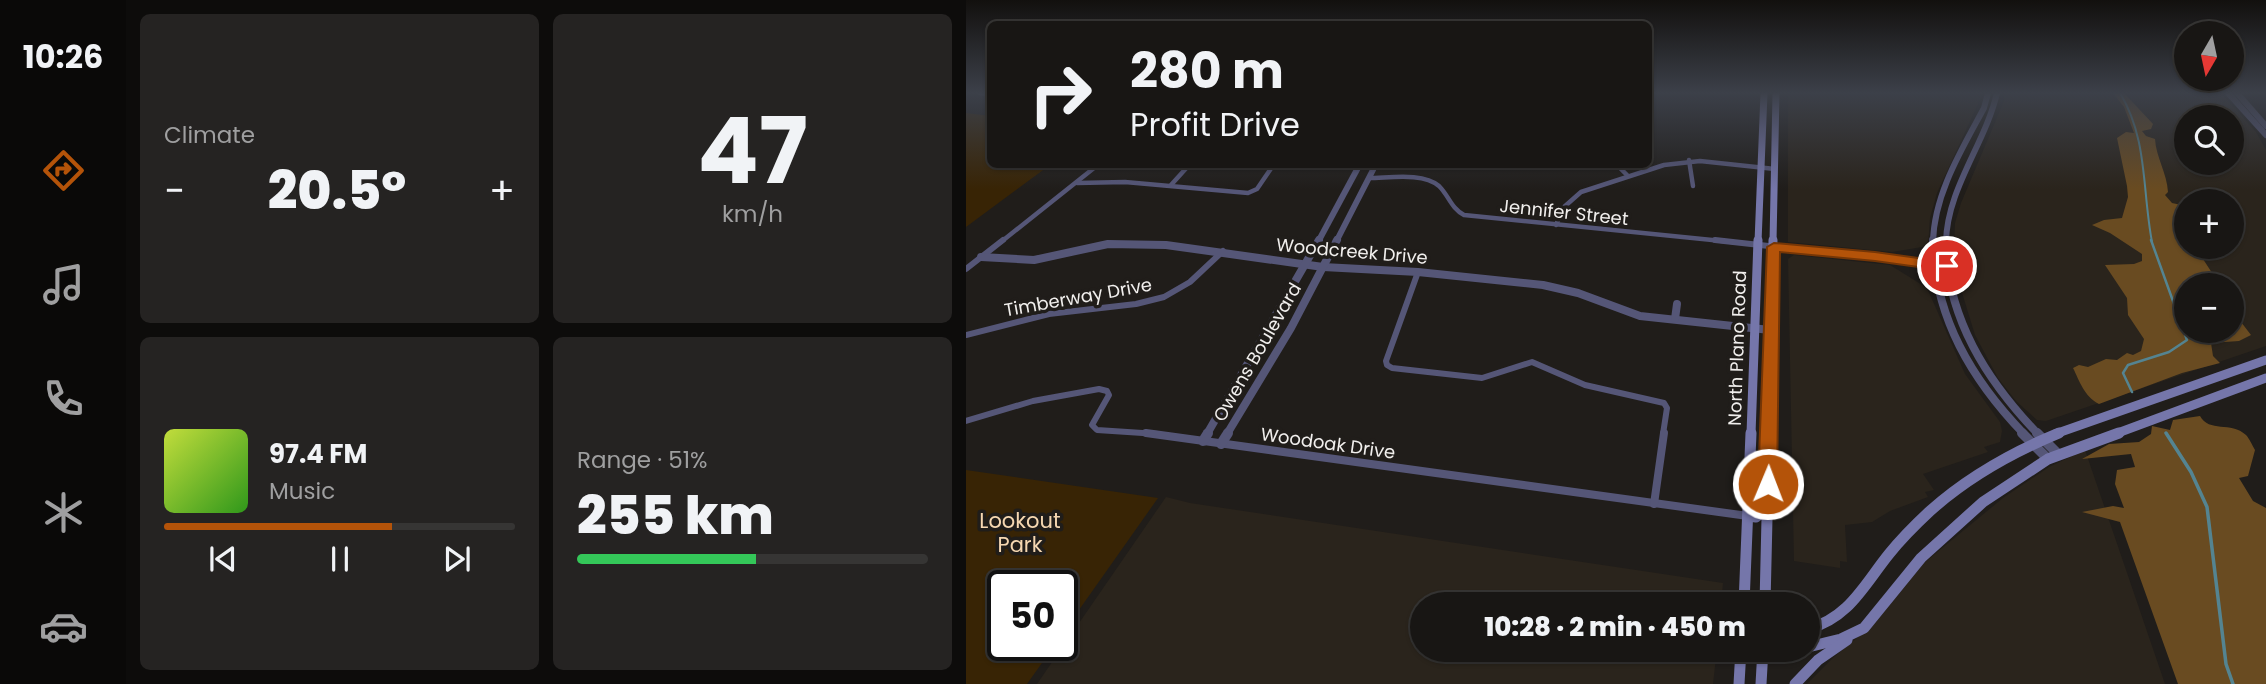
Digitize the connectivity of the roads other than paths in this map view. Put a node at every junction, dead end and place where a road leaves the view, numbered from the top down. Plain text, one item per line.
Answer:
1 (1764, 125) edge
2 (1776, 125) edge
3 (1975, 125) edge
4 (1986, 125) edge
5 (1966, 145) junction
6 (1976, 148) junction
7 (1689, 160) junction
8 (1762, 166) junction
9 (1094, 168) edge
10 (1186, 168) edge
11 (1271, 168) edge
12 (1358, 168) edge
13 (1374, 168) edge
14 (1620, 168) edge
15 (1775, 169) junction
16 (1628, 176) junction
17 (1369, 178) junction
18 (1077, 183) junction
19 (1171, 185) junction
20 (1693, 186) dead end
21 (1938, 213) junction
22 (1949, 216) junction
23 (1556, 225) junction
24 (1759, 245) junction
25 (1774, 247) junction
26 (1223, 251) junction
27 (981, 257) junction
28 (1935, 264) junction
29 (1305, 265) junction
30 (1947, 266) junction
31 (1323, 267) junction
32 (966, 269) edge
33 (1418, 272) junction
34 (1677, 304) dead end
35 (1675, 319) junction
36 (1755, 330) junction
37 (1770, 330) junction
38 (966, 335) edge
39 (1956, 344) junction
40 (1969, 344) junction
41 (2266, 360) edge
42 (2266, 378) edge
43 (966, 421) edge
44 (1203, 441) junction
45 (2037, 441) junction
46 (1222, 444) junction
47 (2053, 457) junction
48 (1654, 504) junction
49 (1768, 507) junction
50 (1748, 516) junction
51 (1745, 592) edge
52 (1765, 592) edge
53 (1820, 625) edge
54 (1864, 628) junction
55 (1820, 644) edge
56 (1740, 662) edge
57 (1762, 662) edge
58 (1738, 684) edge
59 (1761, 684) edge
60 (1795, 684) edge

1 - 8 main road, North Plano Road
2 - 15 main road, North Plano Road
3 - 5 street
4 - 6 street
5 - 6 street
5 - 21 street
6 - 22 street
7 - 8 street
7 - 16 street
7 - 20 street
8 - 15 street
8 - 24 main road, North Plano Road
9 - 18 street
10 - 19 street
11 - 19 street
12 - 29 street, Owens Boulevard
13 - 17 street, Owens Boulevard
14 - 16 street
15 - 25 main road, North Plano Road
16 - 23 street
17 - 23 street, Jennifer Street
17 - 31 street, Owens Boulevard
18 - 19 street
18 - 27 street
21 - 22 street
21 - 28 street
22 - 30 street
23 - 24 street, Jennifer Street
24 - 25 street, Jennifer Street
24 - 36 main road, North Plano Road
25 - 28 street, Jennifer Street
25 - 37 main road, North Plano Road
26 - 27 street, Woodcreek Drive
26 - 29 street, Woodcreek Drive
26 - 38 street, Timberway Drive
27 - 32 street
28 - 30 street, Jennifer Street
28 - 39 street
29 - 31 street, Woodcreek Drive
29 - 44 street, Owens Boulevard
30 - 40 street
31 - 33 street, Woodcreek Drive
31 - 46 street, Owens Boulevard
33 - 35 street, Woodcreek Drive
33 - 48 street
34 - 35 street
35 - 36 street, Woodcreek Drive
36 - 37 street, Woodcreek Drive
36 - 50 main road, North Plano Road
37 - 49 main road, North Plano Road
39 - 40 street
39 - 45 street
40 - 45 street
41 - 45 main road
42 - 47 main road
43 - 44 street, Woodoak Drive
44 - 46 street, Woodoak Drive
45 - 47 street
45 - 53 main road
46 - 48 street, Woodoak Drive
47 - 54 main road
48 - 50 street, Woodoak Drive
49 - 50 main road
49 - 52 main road, North Plano Road
50 - 51 main road, North Plano Road
54 - 55 main road
54 - 60 main road
56 - 58 main road
57 - 59 main road

